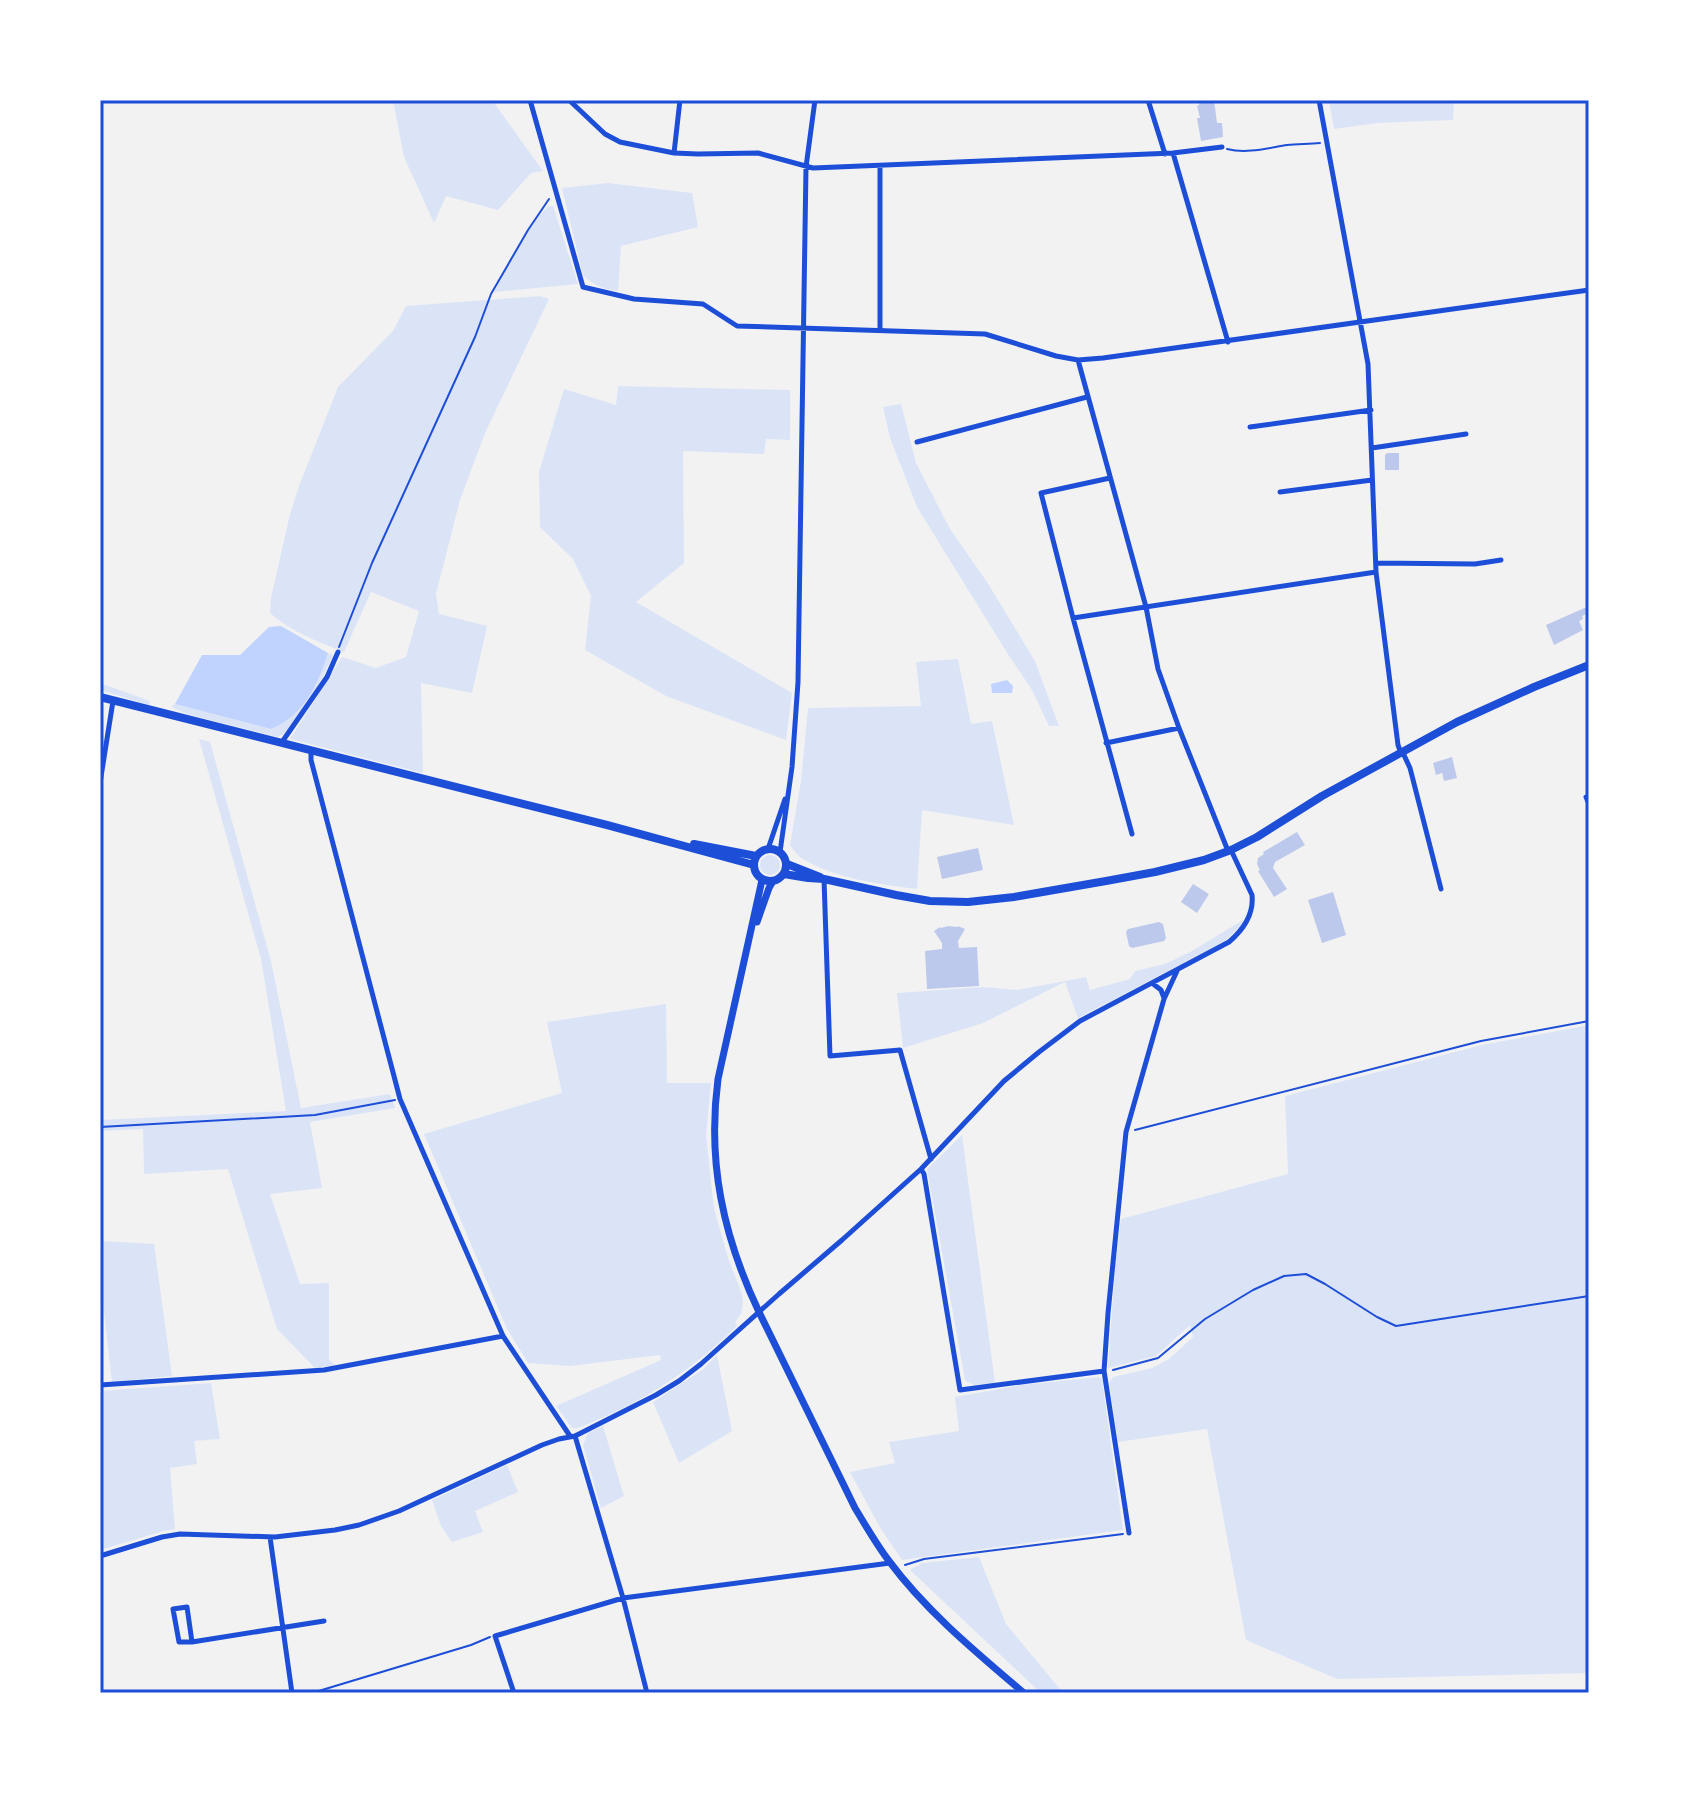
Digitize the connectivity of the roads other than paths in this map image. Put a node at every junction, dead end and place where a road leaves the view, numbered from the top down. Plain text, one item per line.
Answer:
1 (530, 100) edge
2 (569, 100) edge
3 (680, 100) edge
4 (815, 100) edge
5 (1148, 100) edge
6 (1319, 100) edge
7 (1222, 147) road end
8 (674, 153) junction
9 (1173, 153) junction
10 (1165, 154) junction
11 (880, 166) junction
12 (806, 167) junction
13 (1589, 290) edge
14 (1361, 322) junction
15 (803, 327) junction
16 (880, 329) junction
17 (1228, 342) junction
18 (1078, 360) junction
19 (1087, 397) junction
20 (1371, 410) junction
21 (1250, 427) dead end
22 (1466, 434) dead end
23 (917, 442) dead end
24 (1372, 448) junction
25 (1110, 478) junction
26 (1372, 480) junction
27 (1280, 492) dead end
28 (1501, 560) dead end
29 (1376, 563) junction
30 (1376, 572) junction
31 (1146, 607) junction
32 (1073, 618) junction
33 (338, 652) road end
34 (1589, 665) edge
35 (100, 697) edge
36 (113, 701) junction
37 (1179, 728) junction
38 (282, 743) junction
39 (1106, 743) junction
40 (311, 751) junction
41 (1402, 754) junction
42 (100, 783) edge
43 (789, 786) junction
44 (1589, 796) edge
45 (1589, 804) edge
46 (1132, 834) dead end
47 (768, 849) junction
48 (1230, 851) junction
49 (780, 852) junction
50 (755, 861) junction
51 (785, 869) junction
52 (824, 879) junction
53 (762, 880) junction
54 (773, 881) junction
55 (1441, 889) dead end
56 (748, 947) junction
57 (1177, 971) junction
58 (1152, 983) junction
59 (1164, 999) junction
60 (931, 1159) junction
61 (921, 1169) junction
62 (759, 1312) junction
63 (503, 1336) junction
64 (1104, 1371) junction
65 (100, 1385) edge
66 (572, 1436) junction
67 (1129, 1533) road end
68 (270, 1537) junction
69 (100, 1556) edge
70 (891, 1563) junction
71 (623, 1598) junction
72 (324, 1621) dead end
73 (283, 1629) junction
74 (192, 1642) junction
75 (1016, 1686) junction
76 (292, 1693) edge
77 (514, 1693) edge
78 (647, 1693) edge
79 (1008, 1693) edge
80 (1024, 1693) edge

1 - 15 street
2 - 8 street
3 - 8 street
4 - 12 street
5 - 10 street
6 - 14 street
7 - 9 street
8 - 12 street
9 - 10 street
9 - 17 street
10 - 11 street
11 - 12 street
11 - 16 street
12 - 15 street
13 - 14 street
14 - 17 street
14 - 20 street
15 - 16 street
15 - 43 street
16 - 18 street
17 - 18 street
18 - 19 street
19 - 23 street
19 - 25 street
20 - 21 street
20 - 24 street
22 - 24 street
24 - 26 street
25 - 31 street
25 - 32 street
26 - 27 street
26 - 29 street
28 - 29 street
29 - 30 street
30 - 31 street
30 - 41 street
31 - 32 street
31 - 37 street
32 - 39 street
33 - 38 street
34 - 41 main road
35 - 36 main road
36 - 38 main road
36 - 42 street
37 - 39 street
37 - 48 street
38 - 40 main road
39 - 46 street
40 - 50 main road
40 - 63 street
41 - 48 main road
41 - 55 street
43 - 47 street
43 - 49 street
44 - 45 street
47 - 49 main road
47 - 50 main road
48 - 52 main road
48 - 57 street
49 - 51 main road
50 - 53 main road
51 - 52 main road
51 - 54 main road
52 - 60 street
53 - 54 main road
53 - 56 street
54 - 56 street
56 - 62 street
57 - 58 street
57 - 59 street
58 - 59 street
58 - 60 street
59 - 64 street
60 - 61 street
61 - 62 street
61 - 64 street
62 - 66 street
62 - 70 street
63 - 65 street
63 - 66 street
64 - 67 street
66 - 68 street
66 - 71 street
68 - 69 street
68 - 73 street
70 - 71 street
70 - 75 street
71 - 77 street
71 - 78 street
72 - 73 street
73 - 74 street
73 - 76 street
74 - 74 street
75 - 79 street
75 - 80 street

